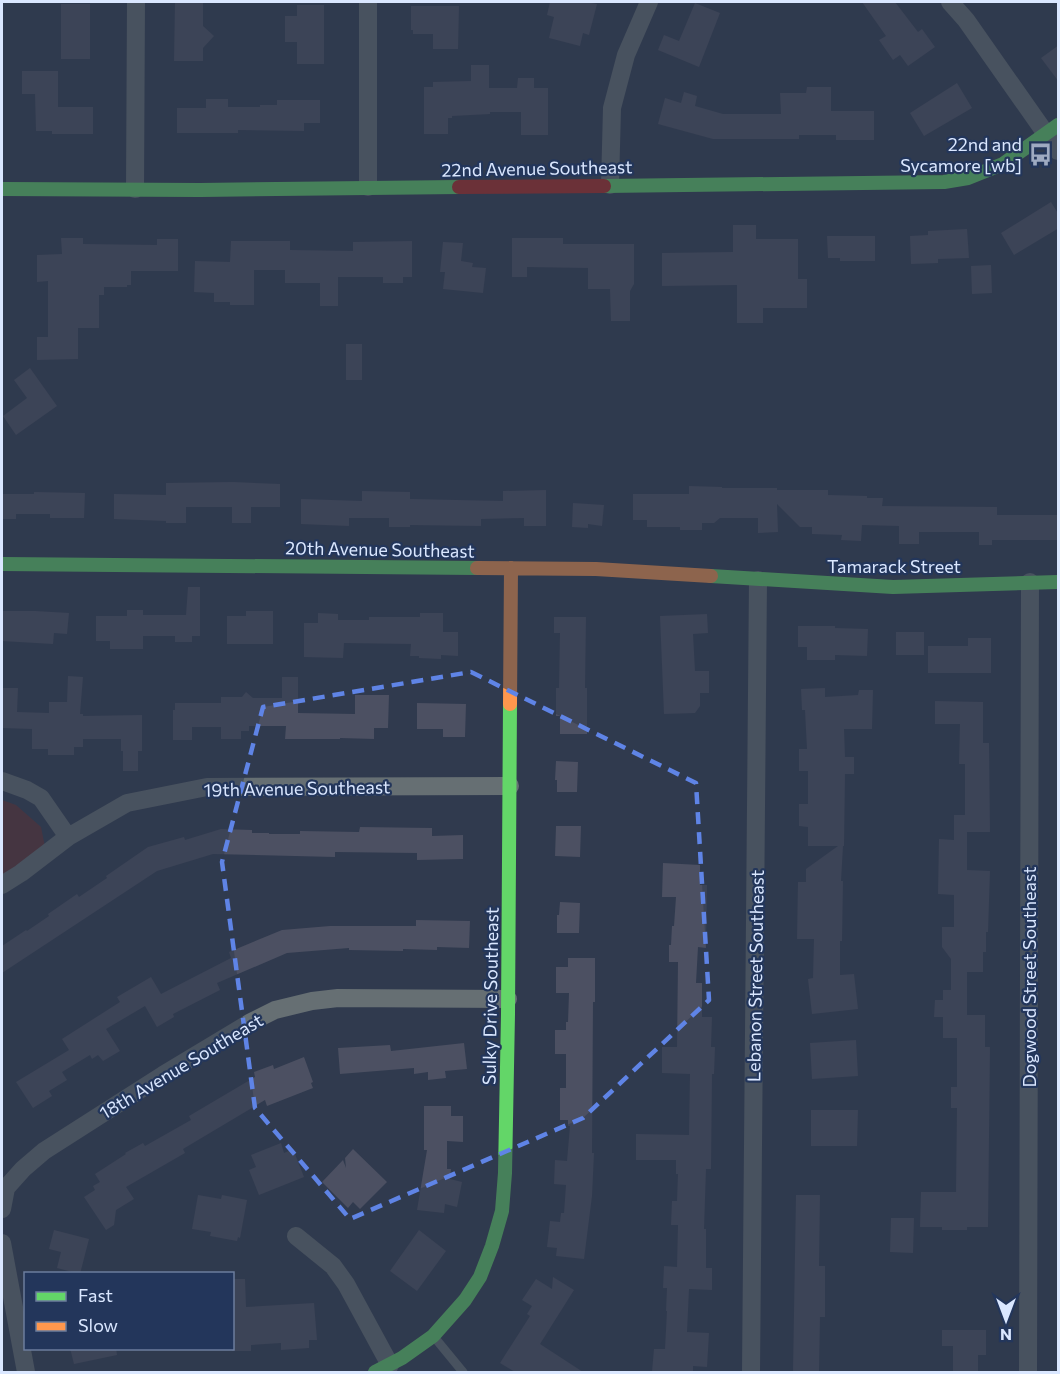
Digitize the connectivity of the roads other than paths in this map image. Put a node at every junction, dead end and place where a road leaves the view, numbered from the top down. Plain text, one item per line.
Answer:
1 (136, 2) edge
2 (368, 2) edge
3 (649, 2) edge
4 (951, 2) edge
5 (1053, 130) edge
6 (1059, 151) edge
7 (610, 185) junction
8 (368, 187) junction
9 (2, 189) edge
10 (135, 189) junction
11 (2, 564) edge
12 (511, 568) junction
13 (758, 580) junction
14 (1030, 582) junction
15 (1059, 582) edge
16 (2, 781) edge
17 (510, 786) junction
18 (68, 837) junction
19 (2, 885) edge
20 (508, 999) junction
21 (2, 1209) edge
22 (296, 1236) dead end
23 (2, 1243) edge
24 (433, 1336) junction
25 (383, 1369) edge
26 (26, 1372) edge
27 (463, 1372) edge
28 (751, 1372) edge
29 (1028, 1372) edge

1 - 10 street
2 - 8 street
3 - 7 street
4 - 5 street
5 - 6 street
5 - 7 street, 22nd Avenue Southeast
7 - 8 street, 22nd Avenue Southeast
8 - 10 street, 22nd Avenue Southeast
9 - 10 street, 22nd Avenue Southeast
11 - 12 street, 20th Avenue Southeast
12 - 13 street, 20th Avenue Southeast
12 - 17 street, Sulky Drive Southeast
13 - 14 street, Tamarack Street
13 - 28 street, Lebanon Street Southeast
14 - 15 street, Tamarack Street
14 - 29 street, Dogwood Street Southeast
16 - 18 street
17 - 18 street, 19th Avenue Southeast
17 - 20 street, Sulky Drive Southeast
18 - 19 street, 19th Avenue Southeast
20 - 21 street, 18th Avenue Southeast
20 - 24 street, Sulky Drive Southeast
22 - 25 street
23 - 26 street
24 - 25 street, Sulky Drive Southeast
24 - 27 lane

